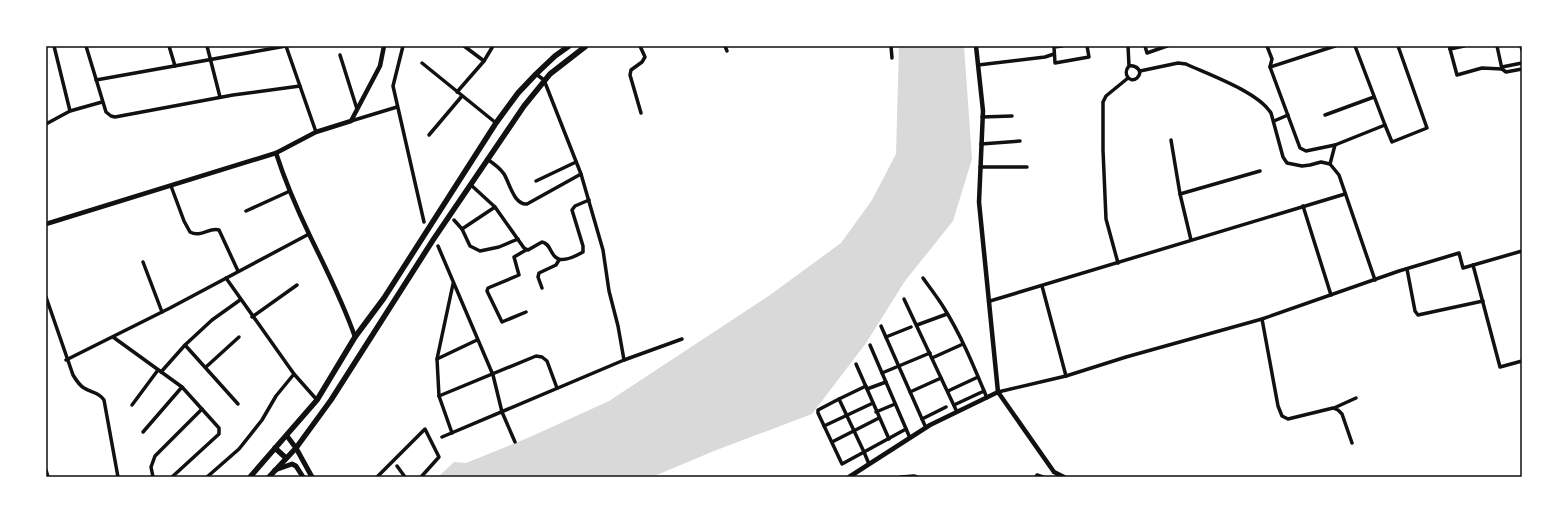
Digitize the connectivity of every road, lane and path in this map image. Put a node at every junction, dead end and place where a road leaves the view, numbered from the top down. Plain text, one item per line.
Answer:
1 (54, 46) edge
2 (86, 46) edge
3 (169, 46) edge
4 (207, 46) edge
5 (257, 46) edge
6 (286, 46) edge
7 (384, 46) edge
8 (403, 46) edge
9 (464, 46) edge
10 (493, 46) edge
11 (569, 46) edge
12 (586, 46) edge
13 (640, 46) edge
14 (725, 46) edge
15 (892, 46) edge
16 (976, 46) edge
17 (1062, 46) edge
18 (1087, 46) edge
19 (1128, 46) edge
20 (1145, 46) edge
21 (1167, 46) edge
22 (1267, 46) edge
23 (1335, 46) edge
24 (1355, 46) edge
25 (1398, 46) edge
26 (1464, 46) edge
27 (1497, 46) edge
28 (1521, 46) edge
29 (1449, 48) edge
30 (1522, 50) edge
31 (259, 51) junction
32 (727, 51) dead end
33 (1054, 54) junction
34 (340, 55) dead end
35 (892, 58) dead end
36 (210, 60) junction
37 (484, 61) junction
38 (422, 63) dead end
39 (1522, 64) edge
40 (978, 65) junction
41 (175, 66) junction
42 (1129, 66) junction
43 (1270, 67) junction
44 (1502, 68) junction
45 (1522, 69) edge
46 (1140, 71) junction
47 (536, 74) junction
48 (1128, 78) junction
49 (96, 80) junction
50 (544, 80) junction
51 (300, 86) junction
52 (458, 92) junction
53 (462, 96) junction
54 (220, 97) junction
55 (1374, 97) junction
56 (102, 102) junction
57 (397, 107) junction
58 (357, 109) junction
59 (70, 111) junction
60 (640, 113) dead end
61 (1288, 115) junction
62 (1325, 115) dead end
63 (1012, 116) dead end
64 (982, 117) junction
65 (1274, 120) junction
66 (351, 121) junction
67 (496, 123) junction
68 (46, 124) edge
69 (1385, 125) junction
70 (316, 132) junction
71 (429, 135) dead end
72 (1171, 140) dead end
73 (1020, 141) dead end
74 (981, 144) junction
75 (1335, 145) junction
76 (276, 153) junction
77 (487, 159) junction
78 (576, 162) junction
79 (1330, 164) junction
80 (1028, 166) dead end
81 (980, 167) junction
82 (1260, 172) dead end
83 (581, 174) junction
84 (536, 180) dead end
85 (471, 184) junction
86 (170, 186) junction
87 (290, 191) junction
88 (1180, 194) junction
89 (1345, 194) junction
90 (589, 200) junction
91 (1303, 206) junction
92 (495, 207) junction
93 (246, 211) dead end
94 (454, 220) dead end
95 (424, 222) dead end
96 (46, 224) edge
97 (462, 229) junction
98 (309, 234) junction
99 (518, 239) junction
100 (1191, 240) junction
101 (438, 246) dead end
102 (526, 250) junction
103 (1522, 251) edge
104 (558, 260) junction
105 (143, 262) dead end
106 (1118, 263) junction
107 (1473, 265) junction
108 (1407, 269) junction
109 (238, 271) junction
110 (226, 278) junction
111 (923, 278) dead end
112 (1375, 280) junction
113 (453, 283) junction
114 (297, 285) dead end
115 (1042, 286) junction
116 (542, 288) dead end
117 (1331, 296) junction
118 (46, 297) edge
119 (904, 298) dead end
120 (240, 300) junction
121 (990, 301) junction
122 (1483, 301) junction
123 (162, 312) junction
124 (526, 312) dead end
125 (947, 314) junction
126 (252, 316) junction
127 (1262, 319) junction
128 (917, 325) junction
129 (881, 326) dead end
130 (911, 328) dead end
131 (113, 337) junction
132 (239, 337) dead end
133 (355, 337) junction
134 (886, 337) junction
135 (682, 339) dead end
136 (477, 340) junction
137 (963, 344) junction
138 (185, 345) junction
139 (870, 345) dead end
140 (930, 353) junction
141 (932, 358) junction
142 (66, 360) junction
143 (437, 360) junction
144 (624, 360) junction
145 (1522, 361) edge
146 (856, 364) dead end
147 (898, 366) junction
148 (206, 367) junction
149 (160, 371) junction
150 (882, 373) junction
151 (294, 374) junction
152 (493, 375) junction
153 (1066, 376) junction
154 (978, 377) junction
155 (941, 378) junction
156 (886, 382) junction
157 (182, 387) junction
158 (557, 388) junction
159 (866, 388) junction
160 (948, 391) junction
161 (984, 391) junction
162 (910, 392) junction
163 (998, 392) junction
164 (439, 396) junction
165 (987, 398) junction
166 (1356, 398) dead end
167 (839, 399) junction
168 (317, 400) junction
169 (873, 403) junction
170 (238, 404) dead end
171 (895, 404) junction
172 (132, 405) dead end
173 (954, 405) junction
174 (946, 407) dead end
175 (1332, 408) junction
176 (202, 409) junction
177 (502, 412) junction
178 (876, 412) junction
179 (957, 412) junction
180 (847, 415) junction
181 (879, 418) junction
182 (922, 419) junction
183 (824, 426) junction
184 (926, 428) junction
185 (906, 429) junction
186 (854, 431) junction
187 (143, 432) dead end
188 (452, 433) junction
189 (287, 436) junction
190 (442, 437) dead end
191 (910, 438) junction
192 (888, 439) junction
193 (515, 442) dead end
194 (832, 442) junction
195 (1352, 443) dead end
196 (275, 448) junction
197 (296, 448) junction
198 (864, 452) junction
199 (286, 458) junction
200 (870, 464) junction
201 (397, 466) dead end
202 (46, 470) edge
203 (276, 470) junction
204 (48, 477) edge
205 (118, 477) edge
206 (153, 477) edge
207 (172, 477) edge
208 (207, 477) edge
209 (250, 477) edge
210 (269, 477) edge
211 (303, 477) edge
212 (312, 477) edge
213 (377, 477) edge
214 (405, 477) edge
215 (421, 477) edge
216 (849, 477) edge
217 (901, 477) edge
218 (917, 477) edge
219 (1036, 477) edge
220 (1043, 477) edge
221 (1064, 477) edge

1 - 59 street
2 - 49 street
3 - 41 street
4 - 36 street
5 - 31 street
6 - 31 street
6 - 51 street
7 - 58 street
8 - 57 street
9 - 37 street
10 - 37 street
11 - 47 main road
12 - 50 main road
13 - 60 street
14 - 32 street
15 - 35 street
16 - 40 street
17 - 33 street
18 - 33 street
19 - 42 street
20 - 21 street
22 - 43 street
23 - 43 street
24 - 55 street
25 - 69 street
26 - 29 street
27 - 44 street
28 - 30 street
29 - 44 street
31 - 36 street
33 - 40 street
34 - 58 street
36 - 41 street
36 - 54 street
37 - 52 street
38 - 52 street
39 - 44 street
40 - 64 street
41 - 49 street
42 - 46 street
42 - 48 street
43 - 61 street
44 - 45 street
46 - 48 street
46 - 65 street
47 - 50 street
47 - 67 main road
48 - 106 street
49 - 56 street
50 - 77 main road
50 - 78 street
51 - 54 street
51 - 70 street
52 - 53 street
53 - 67 street
53 - 71 street
54 - 56 street
55 - 62 street
55 - 69 street
56 - 59 street
57 - 66 street
57 - 95 street
58 - 66 street
59 - 68 street
61 - 65 street
61 - 75 street
63 - 64 street
64 - 74 street
65 - 79 street
66 - 70 street
67 - 133 main road
69 - 75 street
70 - 76 street
72 - 88 street
73 - 74 street
74 - 81 street
75 - 79 street
76 - 86 street
76 - 87 street
77 - 83 street
77 - 85 main road
78 - 83 street
78 - 84 street
79 - 89 street
80 - 81 street
81 - 121 street
82 - 88 street
83 - 90 street
85 - 92 street
85 - 197 main road
86 - 96 street
86 - 109 street
87 - 93 street
87 - 98 street
88 - 100 street
89 - 91 street
89 - 112 street
90 - 104 street
90 - 144 street
91 - 100 street
91 - 117 street
92 - 97 street
92 - 99 street
94 - 97 street
97 - 99 street
98 - 109 street
98 - 133 street
99 - 102 street
100 - 106 street
101 - 113 street
102 - 104 street
102 - 124 street
103 - 107 street
104 - 116 street
105 - 123 street
106 - 115 street
107 - 108 street
107 - 122 street
108 - 112 street
108 - 122 street
109 - 110 street
110 - 120 street
110 - 123 street
111 - 125 street
112 - 117 street
113 - 136 street
113 - 143 street
114 - 126 street
115 - 121 street
115 - 153 street
117 - 127 street
118 - 142 street
119 - 128 street
120 - 126 street
120 - 138 street
121 - 163 street
122 - 145 street
123 - 131 street
125 - 128 street
125 - 137 street
126 - 151 street
127 - 153 street
127 - 175 street
128 - 140 street
129 - 134 street
130 - 134 street
131 - 142 street
131 - 149 street
132 - 148 street
133 - 168 main road
134 - 147 street
135 - 144 street
136 - 143 street
136 - 152 street
137 - 141 street
137 - 154 street
138 - 148 street
138 - 149 street
139 - 150 street
140 - 141 street
140 - 147 street
141 - 155 street
142 - 205 street
143 - 164 street
144 - 158 street
146 - 159 street
147 - 150 street
147 - 162 street
148 - 170 street
149 - 157 street
149 - 172 street
150 - 156 street
151 - 168 street
151 - 208 street
152 - 158 street
152 - 164 street
152 - 177 street
153 - 163 street
154 - 160 street
154 - 161 street
155 - 160 street
155 - 162 street
156 - 159 street
156 - 171 street
157 - 176 street
157 - 187 street
158 - 177 street
159 - 167 street
159 - 169 street
160 - 173 street
161 - 165 street
161 - 173 street
162 - 182 street
163 - 165 street
163 - 221 street
164 - 188 street
165 - 179 street
166 - 175 street
167 - 180 street
167 - 183 street
168 - 189 main road
169 - 178 street
169 - 180 street
171 - 178 street
171 - 185 street
173 - 179 street
174 - 182 street
175 - 195 street
176 - 206 street
176 - 207 street
177 - 188 street
177 - 193 street
178 - 181 street
179 - 184 street
180 - 183 street
180 - 186 street
181 - 186 street
181 - 192 street
182 - 184 street
183 - 194 street
184 - 191 street
185 - 191 street
185 - 192 street
186 - 194 street
186 - 198 street
188 - 190 street
189 - 196 main road
189 - 197 main road
191 - 200 street
192 - 198 street
194 - 198 street
196 - 199 main road
196 - 209 main road
197 - 199 main road
197 - 212 main road
198 - 200 street
199 - 203 main road
200 - 216 street
201 - 214 street
202 - 204 street
203 - 210 main road
203 - 211 main road
213 - 215 street
217 - 218 street
219 - 220 street

